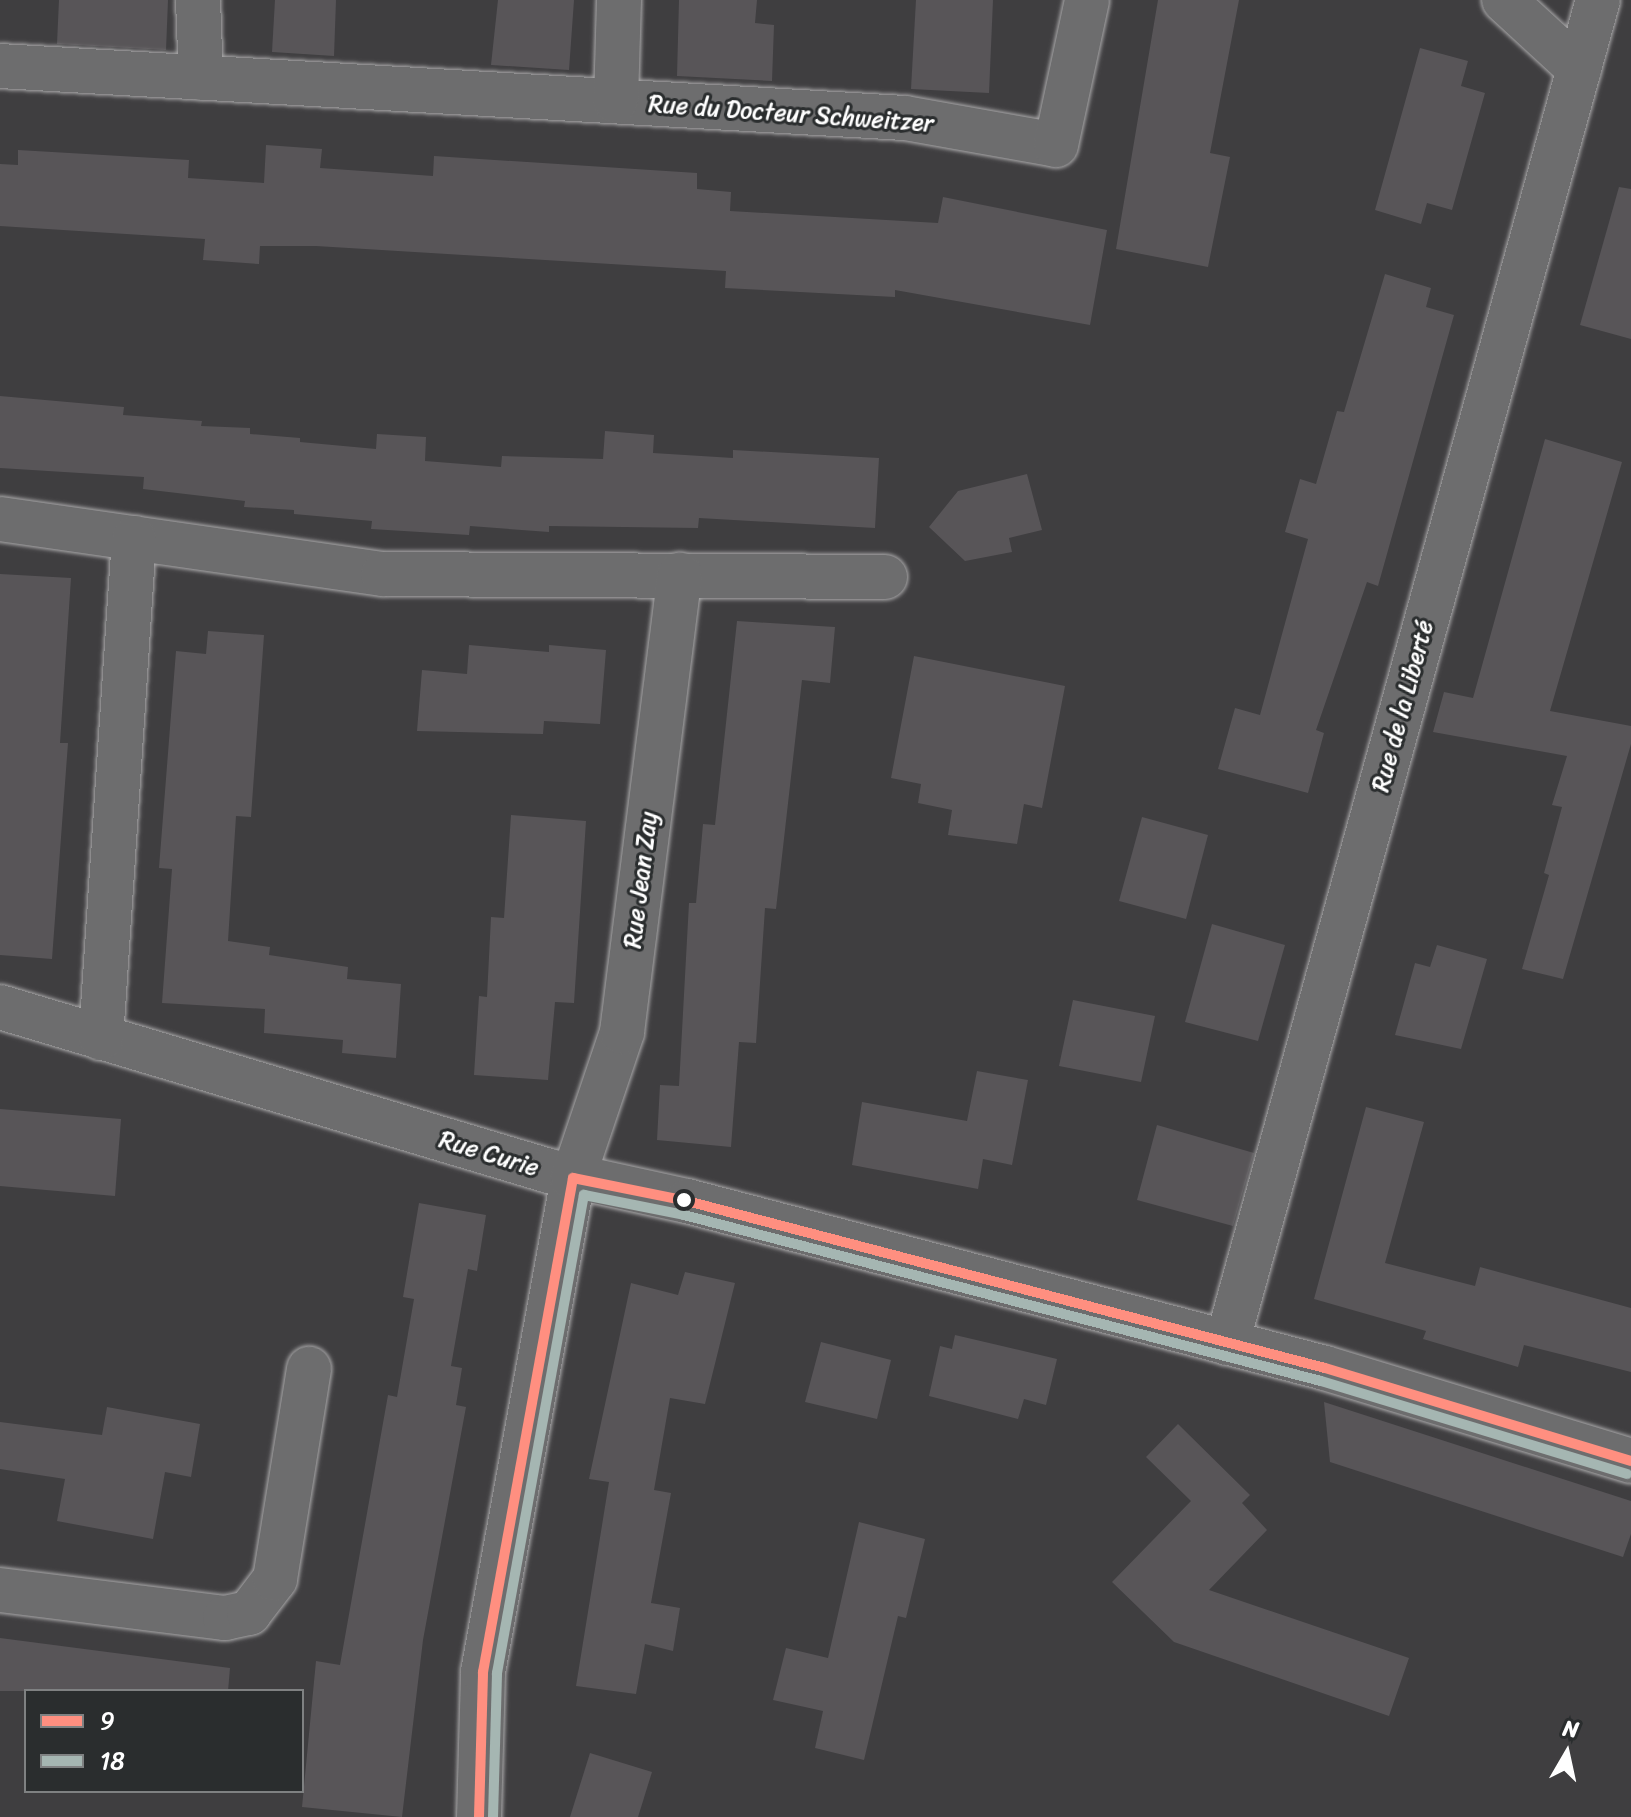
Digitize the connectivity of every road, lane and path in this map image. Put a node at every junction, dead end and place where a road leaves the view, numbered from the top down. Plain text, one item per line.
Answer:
1 (198, 0) edge
2 (619, 0) edge
3 (1087, 0) edge
4 (1504, 0) edge
5 (1598, 0) edge
6 (0, 66) edge
7 (1579, 69) junction
8 (201, 78) junction
9 (616, 101) junction
10 (0, 519) edge
11 (134, 538) junction
12 (680, 575) junction
13 (885, 577) dead end
14 (0, 1007) edge
15 (101, 1038) junction
16 (573, 1178) junction
17 (1227, 1343) junction
18 (309, 1369) dead end
19 (1631, 1461) edge
20 (0, 1590) edge
21 (479, 1817) edge

1 - 8 street
2 - 9 street, Rue du Docteur Schweitzer
3 - 9 street, Rue du Docteur Schweitzer
4 - 7 street
5 - 7 street, Rue de la Liberté
6 - 8 street, Rue du Docteur Schweitzer
7 - 17 street, Rue de la Liberté
8 - 9 street, Rue du Docteur Schweitzer
10 - 11 street
11 - 12 street
11 - 15 street
12 - 13 street
12 - 16 street, Rue Jean Zay
14 - 15 street, Rue Curie
15 - 16 street, Rue Curie
16 - 17 street, Rue Curie
16 - 21 street, Rue Jean Zay
17 - 19 street, Rue Curie
18 - 20 street

